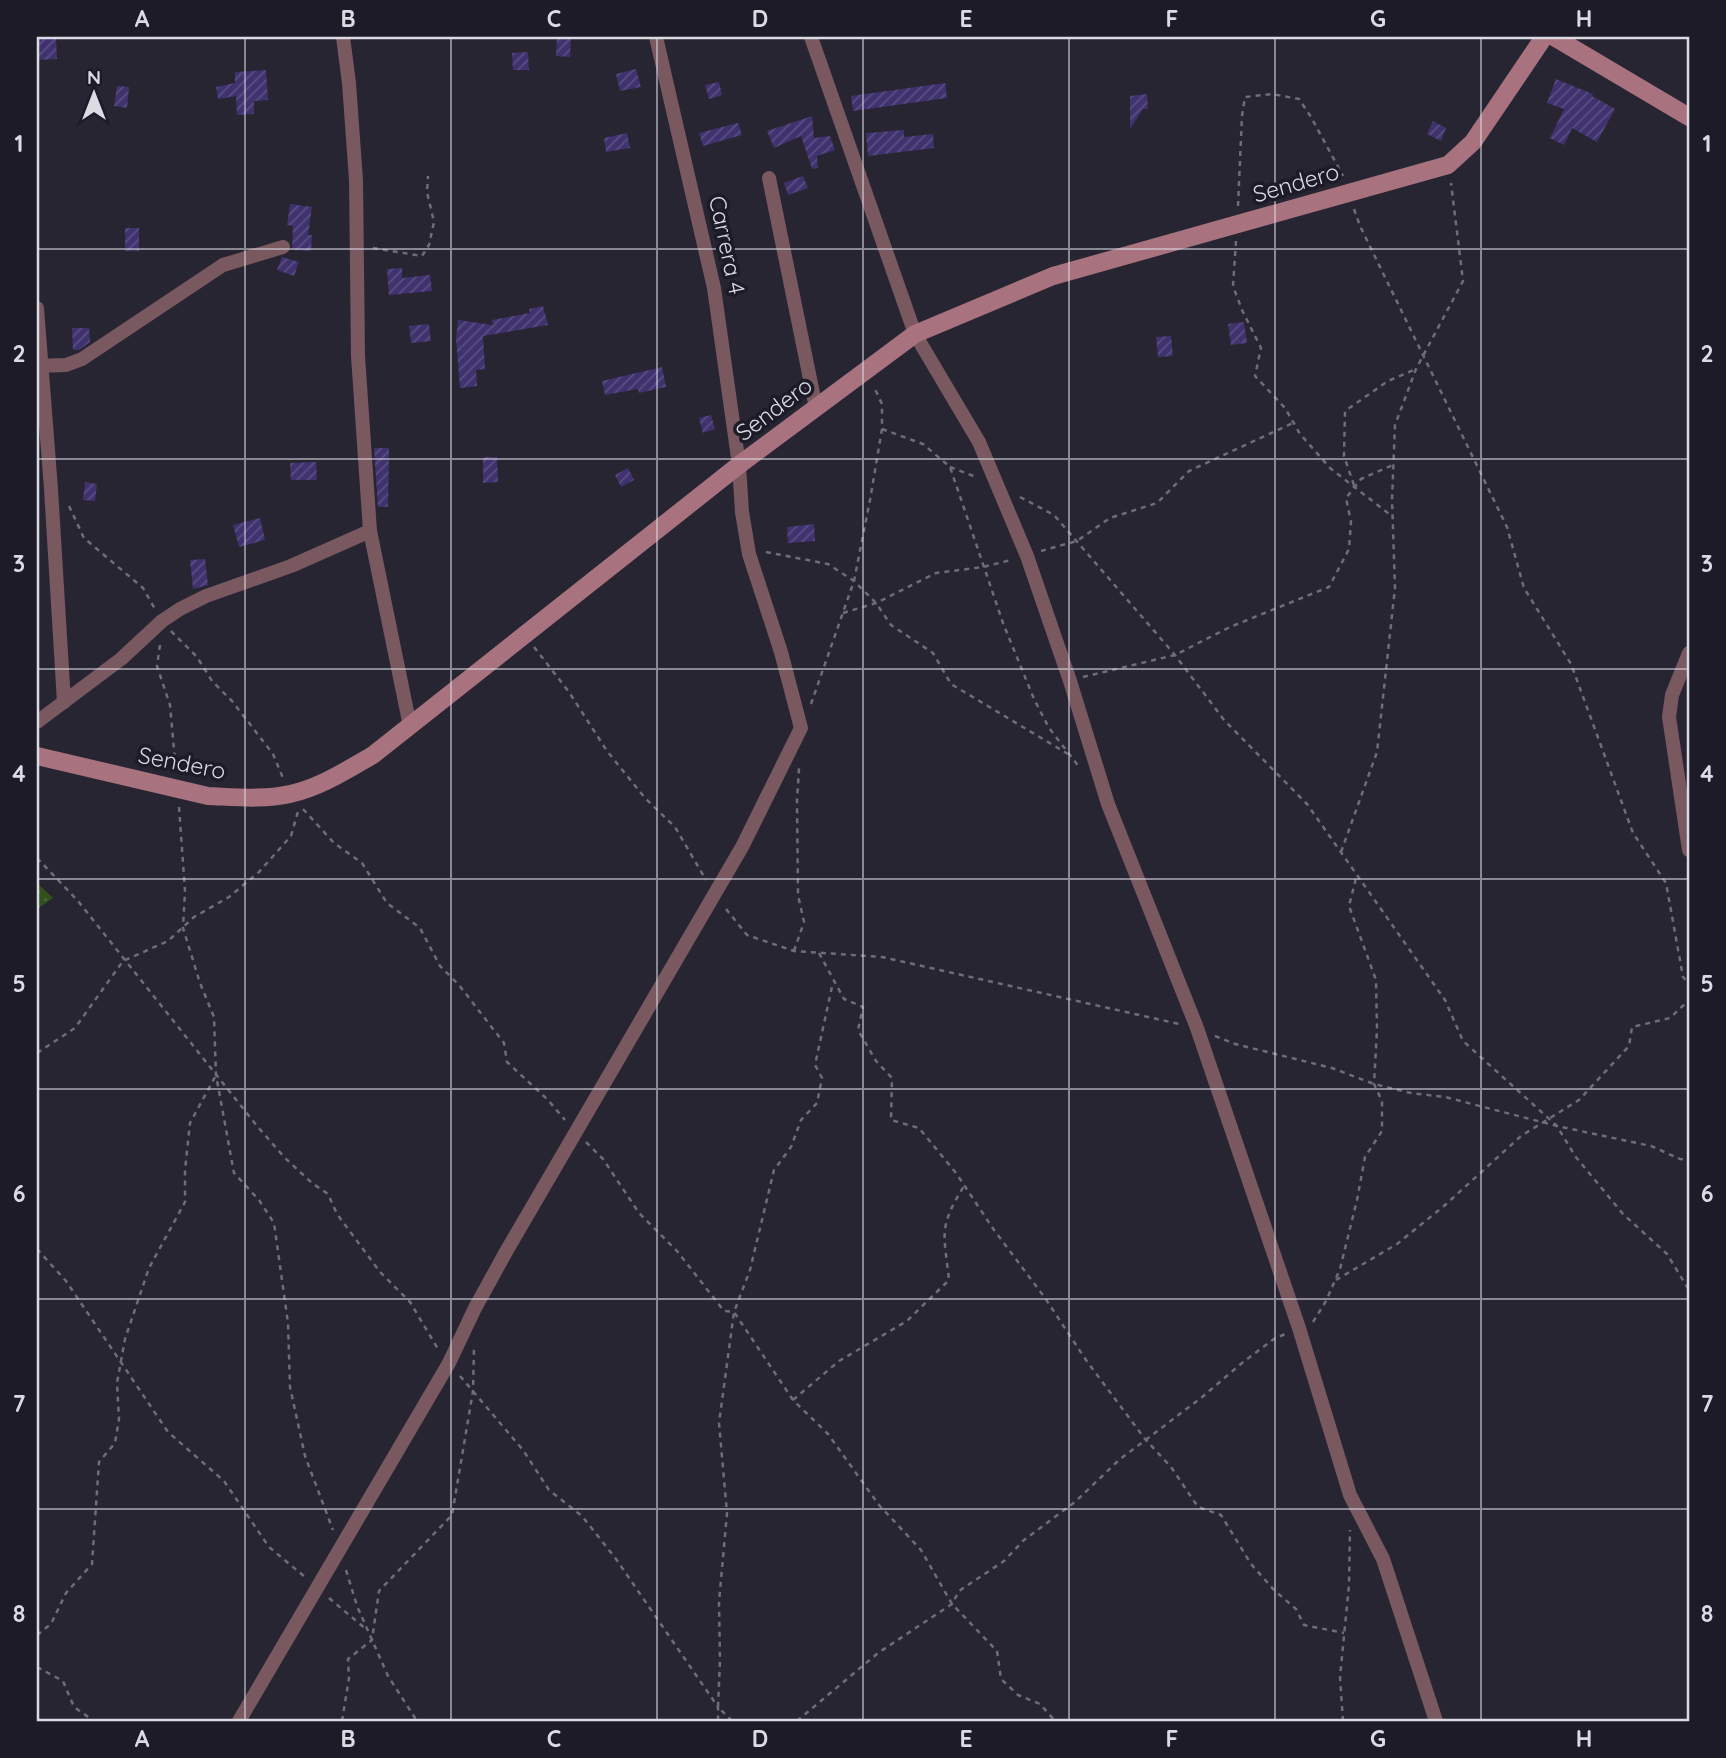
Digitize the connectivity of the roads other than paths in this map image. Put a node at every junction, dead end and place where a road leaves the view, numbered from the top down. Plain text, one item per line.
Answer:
1 (342, 37) edge
2 (656, 37) edge
3 (811, 37) edge
4 (1545, 37) edge
5 (1554, 37) edge
6 (1689, 117) edge
7 (769, 178) dead end
8 (284, 247) dead end
9 (37, 308) edge
10 (915, 334) junction
11 (39, 366) edge
12 (816, 408) junction
13 (739, 466) junction
14 (370, 530) junction
15 (1689, 653) edge
16 (64, 702) junction
17 (37, 722) edge
18 (410, 726) junction
19 (37, 756) edge
20 (1689, 850) edge
21 (239, 1721) edge
22 (1436, 1721) edge

1 - 14 street
2 - 13 street, Carrera 4
3 - 10 street
4 - 10 main road, Sendero
5 - 6 main road
7 - 12 street
8 - 11 street
9 - 11 street
10 - 12 main road, Sendero
10 - 22 street
11 - 16 street
12 - 13 main road, Sendero
13 - 18 main road, Sendero
13 - 21 street, Carrera 4
14 - 16 street
14 - 18 street
15 - 20 street
16 - 17 street
18 - 19 main road, Sendero

